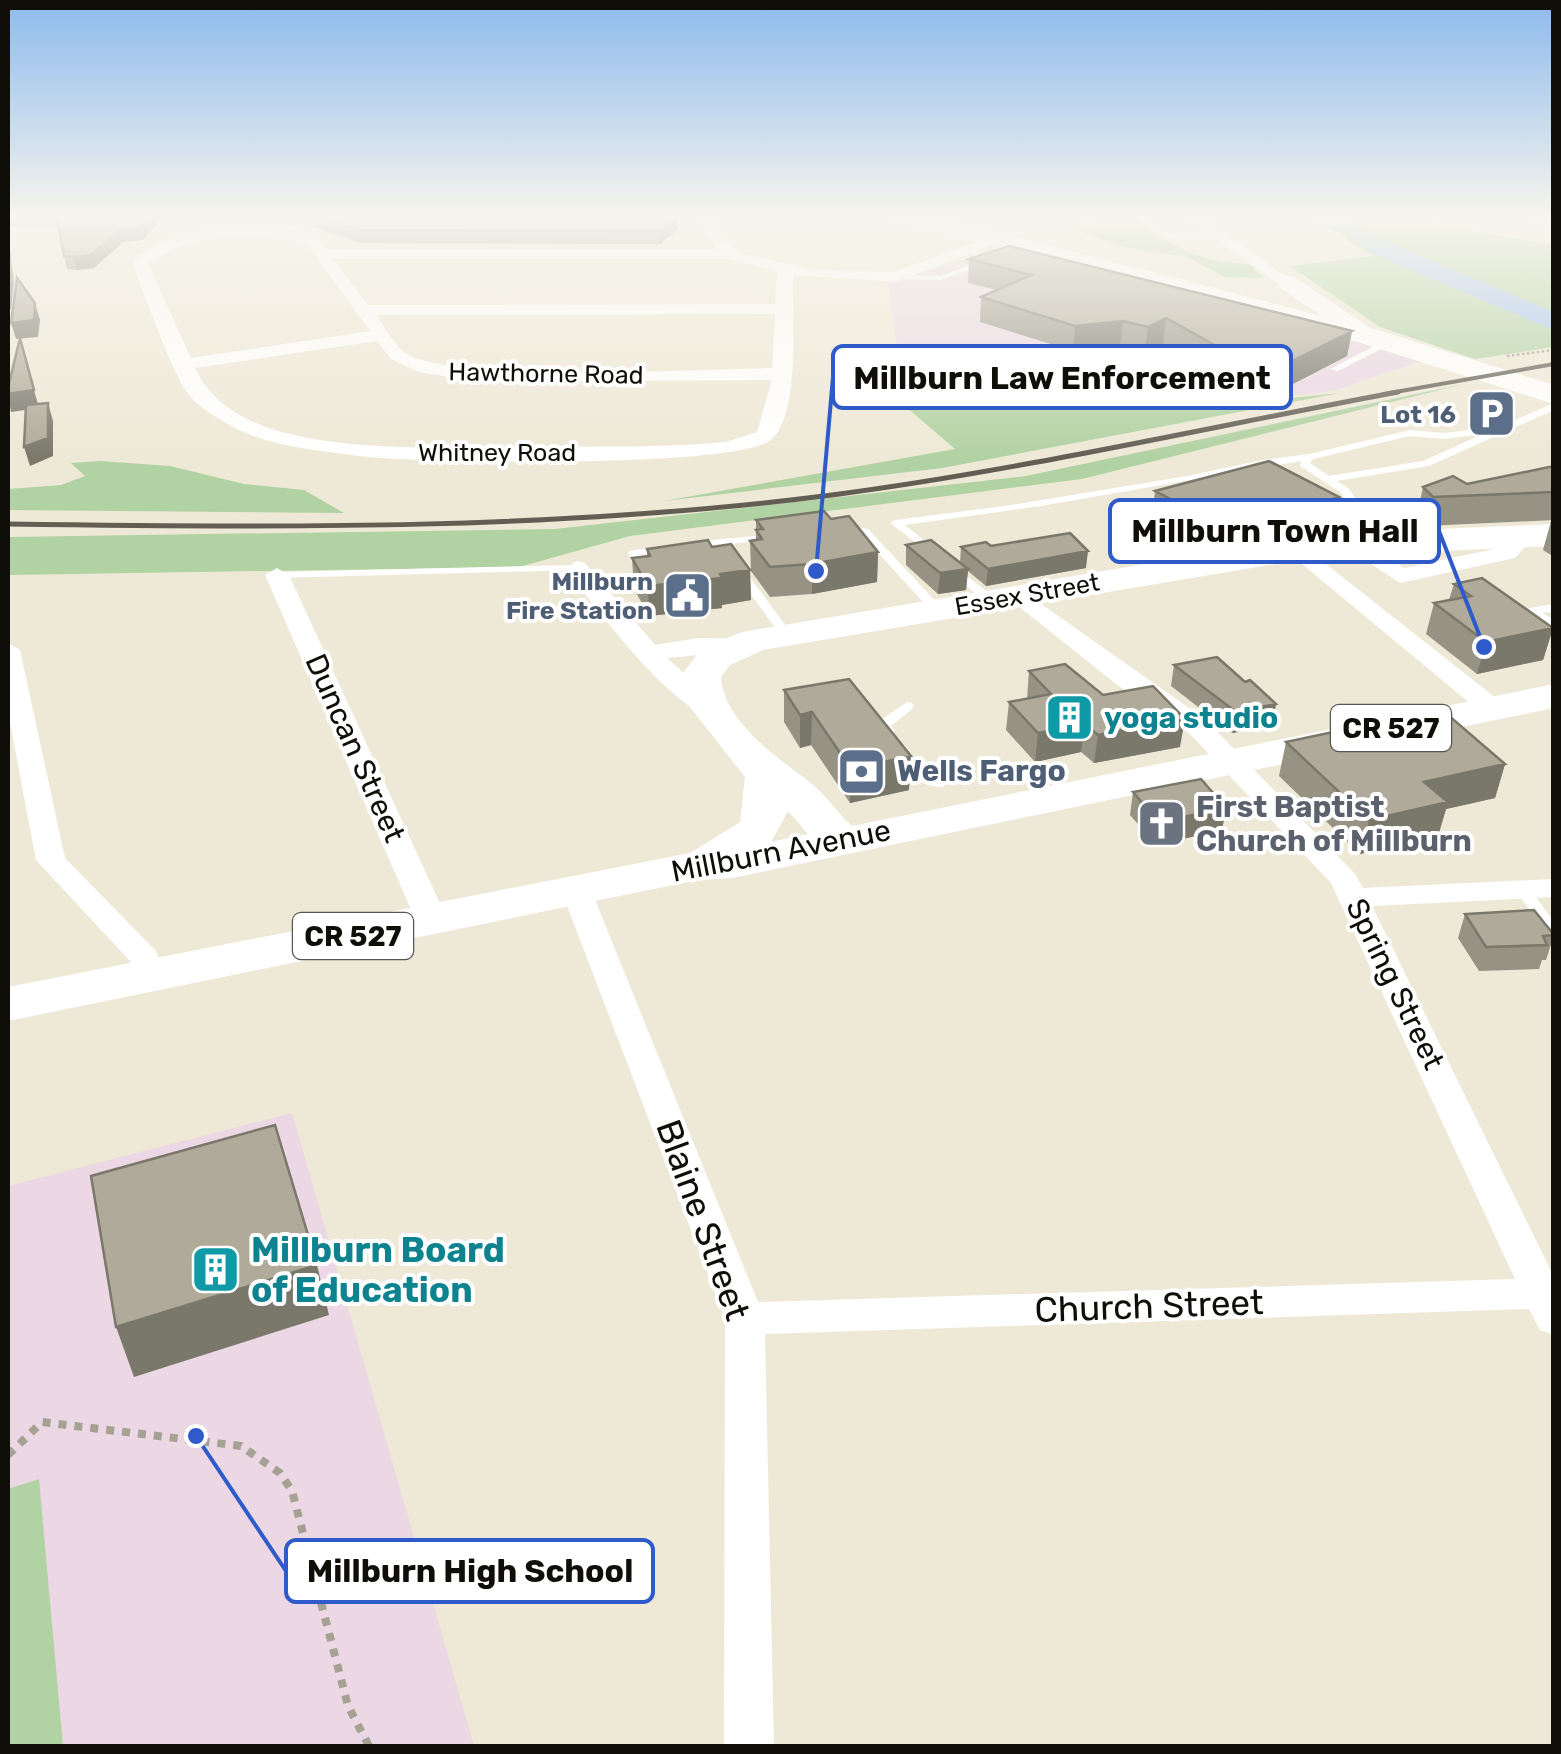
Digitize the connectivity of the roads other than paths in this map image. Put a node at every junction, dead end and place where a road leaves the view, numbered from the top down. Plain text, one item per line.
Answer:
1 (154, 296) edge
2 (357, 296) edge
3 (783, 296) edge
4 (1222, 296) edge
5 (1298, 296) edge
6 (782, 309) junction
7 (367, 310) junction
8 (1314, 316) junction
9 (381, 336) junction
10 (1379, 340) junction
11 (184, 364) junction
12 (1336, 369) dead end
13 (780, 374) junction
14 (1554, 395) edge
15 (1554, 406) edge
16 (1500, 429) junction
17 (1309, 457) junction
18 (1327, 480) junction
19 (833, 530) edge
20 (797, 534) edge
21 (1537, 538) edge
22 (721, 542) junction
23 (1313, 547) junction
24 (658, 567) edge
25 (577, 568) joint
26 (277, 576) joint
27 (1004, 598) junction
28 (1554, 607) edge
29 (937, 610) junction
30 (1554, 626) edge
31 (786, 634) junction
32 (740, 644) junction
33 (8, 650) edge
34 (649, 654) junction
35 (1554, 696) edge
36 (907, 706) dead end
37 (1492, 708) junction
38 (708, 709) junction
39 (888, 731) edge
40 (900, 748) edge
41 (1229, 761) junction
42 (767, 774) junction
43 (938, 784) dead end
44 (842, 841) junction
45 (698, 866) junction
46 (1538, 888) edge
47 (576, 890) junction
48 (1355, 898) junction
49 (432, 921) junction
50 (1554, 934) edge
51 (149, 975) junction
52 (8, 1004) edge
53 (1549, 1302) edge
54 (745, 1319) junction
55 (749, 1746) edge

1 - 11 street, Whitney Road
2 - 7 street, Hawthorne Road
3 - 6 street, Whitney Road
4 - 8 main road
5 - 8 main road
6 - 7 street
6 - 13 street, Whitney Road
7 - 9 street, Hawthorne Road
8 - 10 main road
9 - 11 street
9 - 13 street, Hawthorne Road
10 - 12 lane
10 - 14 main road
11 - 13 street, Whitney Road
15 - 16 lane
16 - 17 lane
16 - 18 lane
17 - 18 lane
17 - 27 lane
18 - 23 lane
19 - 29 lane
20 - 22 lane
21 - 23 main road, Essex Street
22 - 24 lane
22 - 31 lane
23 - 27 main road, Essex Street
23 - 37 street
25 - 26 lane
25 - 34 street
26 - 49 street, Duncan Street
27 - 29 main road, Essex Street
27 - 41 street, Spring Street
28 - 30 lane
29 - 31 main road, Essex Street
31 - 32 main road, Essex Street
32 - 34 street, Essex Street
32 - 38 main road, Essex Street
33 - 51 street
34 - 38 street
35 - 37 main road, Millburn Avenue / CR 527
36 - 39 lane
37 - 41 main road, Millburn Avenue / CR 527
38 - 42 main road
40 - 43 lane
41 - 44 main road, Millburn Avenue / CR 527
41 - 48 street, Spring Street
42 - 44 main road
42 - 45 main road, CR 527
44 - 45 main road, Millburn Avenue / CR 527
45 - 47 main road, Millburn Avenue / CR 527
46 - 48 street
46 - 50 lane
47 - 49 main road, Millburn Avenue / CR 527
47 - 54 street, Blaine Street
48 - 53 street, Spring Street
49 - 51 main road, Millburn Avenue / CR 527
51 - 52 main road, Millburn Avenue / CR 527
53 - 54 street, Church Street
54 - 55 street, Blaine Street

